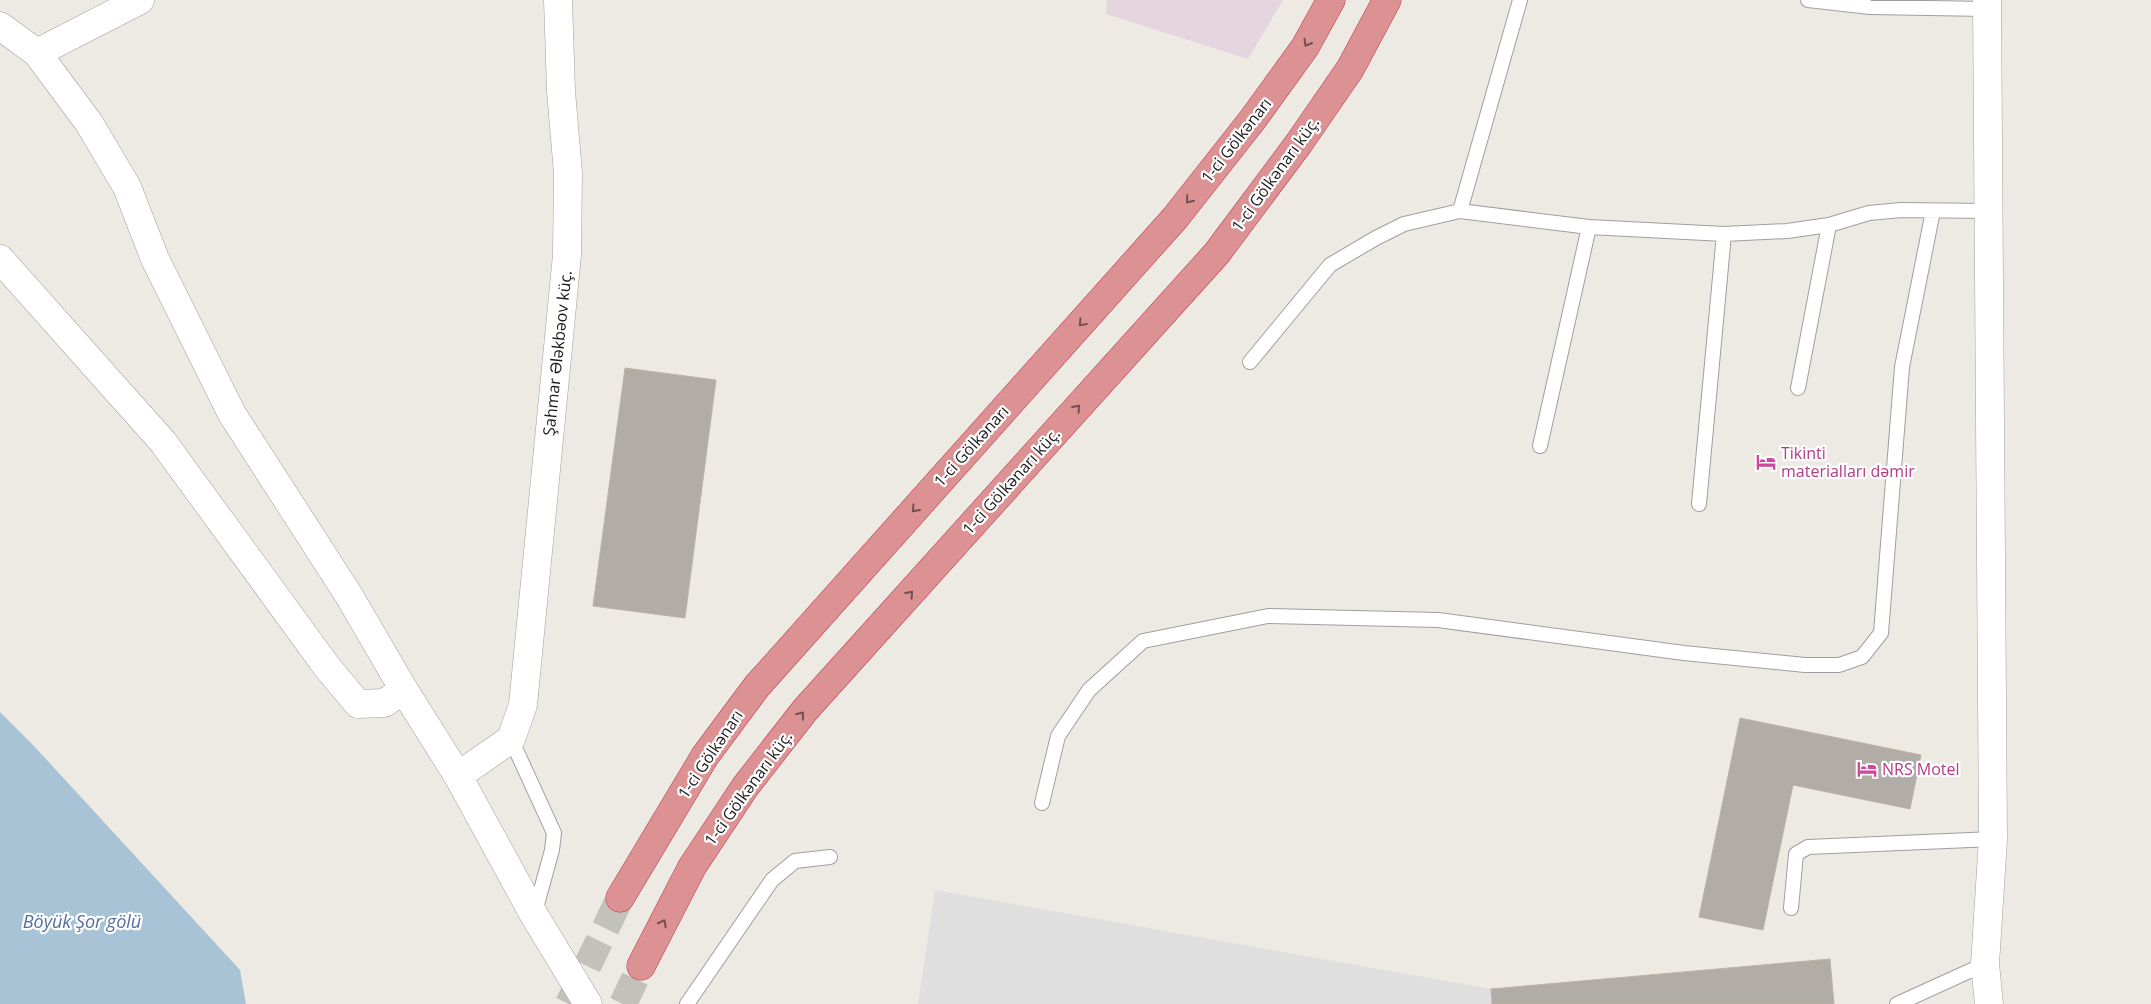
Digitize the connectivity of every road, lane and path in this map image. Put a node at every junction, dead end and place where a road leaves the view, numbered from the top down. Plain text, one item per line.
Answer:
1 (140, 0) edge
2 (558, 0) edge
3 (1331, 0) edge
4 (1387, 0) edge
5 (1520, 0) edge
6 (1808, 0) edge
7 (1987, 5) edge
8 (0, 26) edge
9 (36, 53) junction
10 (1460, 211) junction
11 (1933, 211) junction
12 (1990, 211) junction
13 (1829, 225) junction
14 (1589, 227) junction
15 (1724, 234) junction
16 (0, 259) edge
17 (1250, 362) dead end
18 (1798, 388) dead end
19 (1540, 446) dead end
20 (1699, 504) dead end
21 (404, 690) junction
22 (511, 739) junction
23 (458, 776) junction
24 (1042, 803) dead end
25 (1993, 839) junction
26 (830, 857) dead end
27 (620, 898) tunnel mouth
28 (1791, 908) dead end
29 (534, 915) junction
30 (1985, 964) junction
31 (641, 966) tunnel mouth
32 (588, 1004) edge
33 (686, 1004) edge
34 (1897, 1004) edge
35 (1989, 1004) edge

1 - 9 street
2 - 22 street, Şahmar Ələkbəov küç.
3 -> 27 highway, 1-ci Gölkənarı
31 -> 4 highway, 1-ci Gölkənarı küç.
5 - 10 lane
6 - 7 lane
7 - 12 street
8 - 9 street
9 - 21 street
10 - 14 lane
10 - 17 lane
11 - 12 lane
11 - 13 lane
11 - 24 lane
12 - 25 street
13 - 15 lane
13 - 18 lane
14 - 15 lane
14 - 19 lane
15 - 20 lane
16 - 21 street
21 - 23 street
22 - 23 street
22 - 29 lane
23 - 29 street
25 - 28 lane
25 - 30 street
26 - 33 lane
29 - 32 street
30 - 34 lane
30 - 35 street

